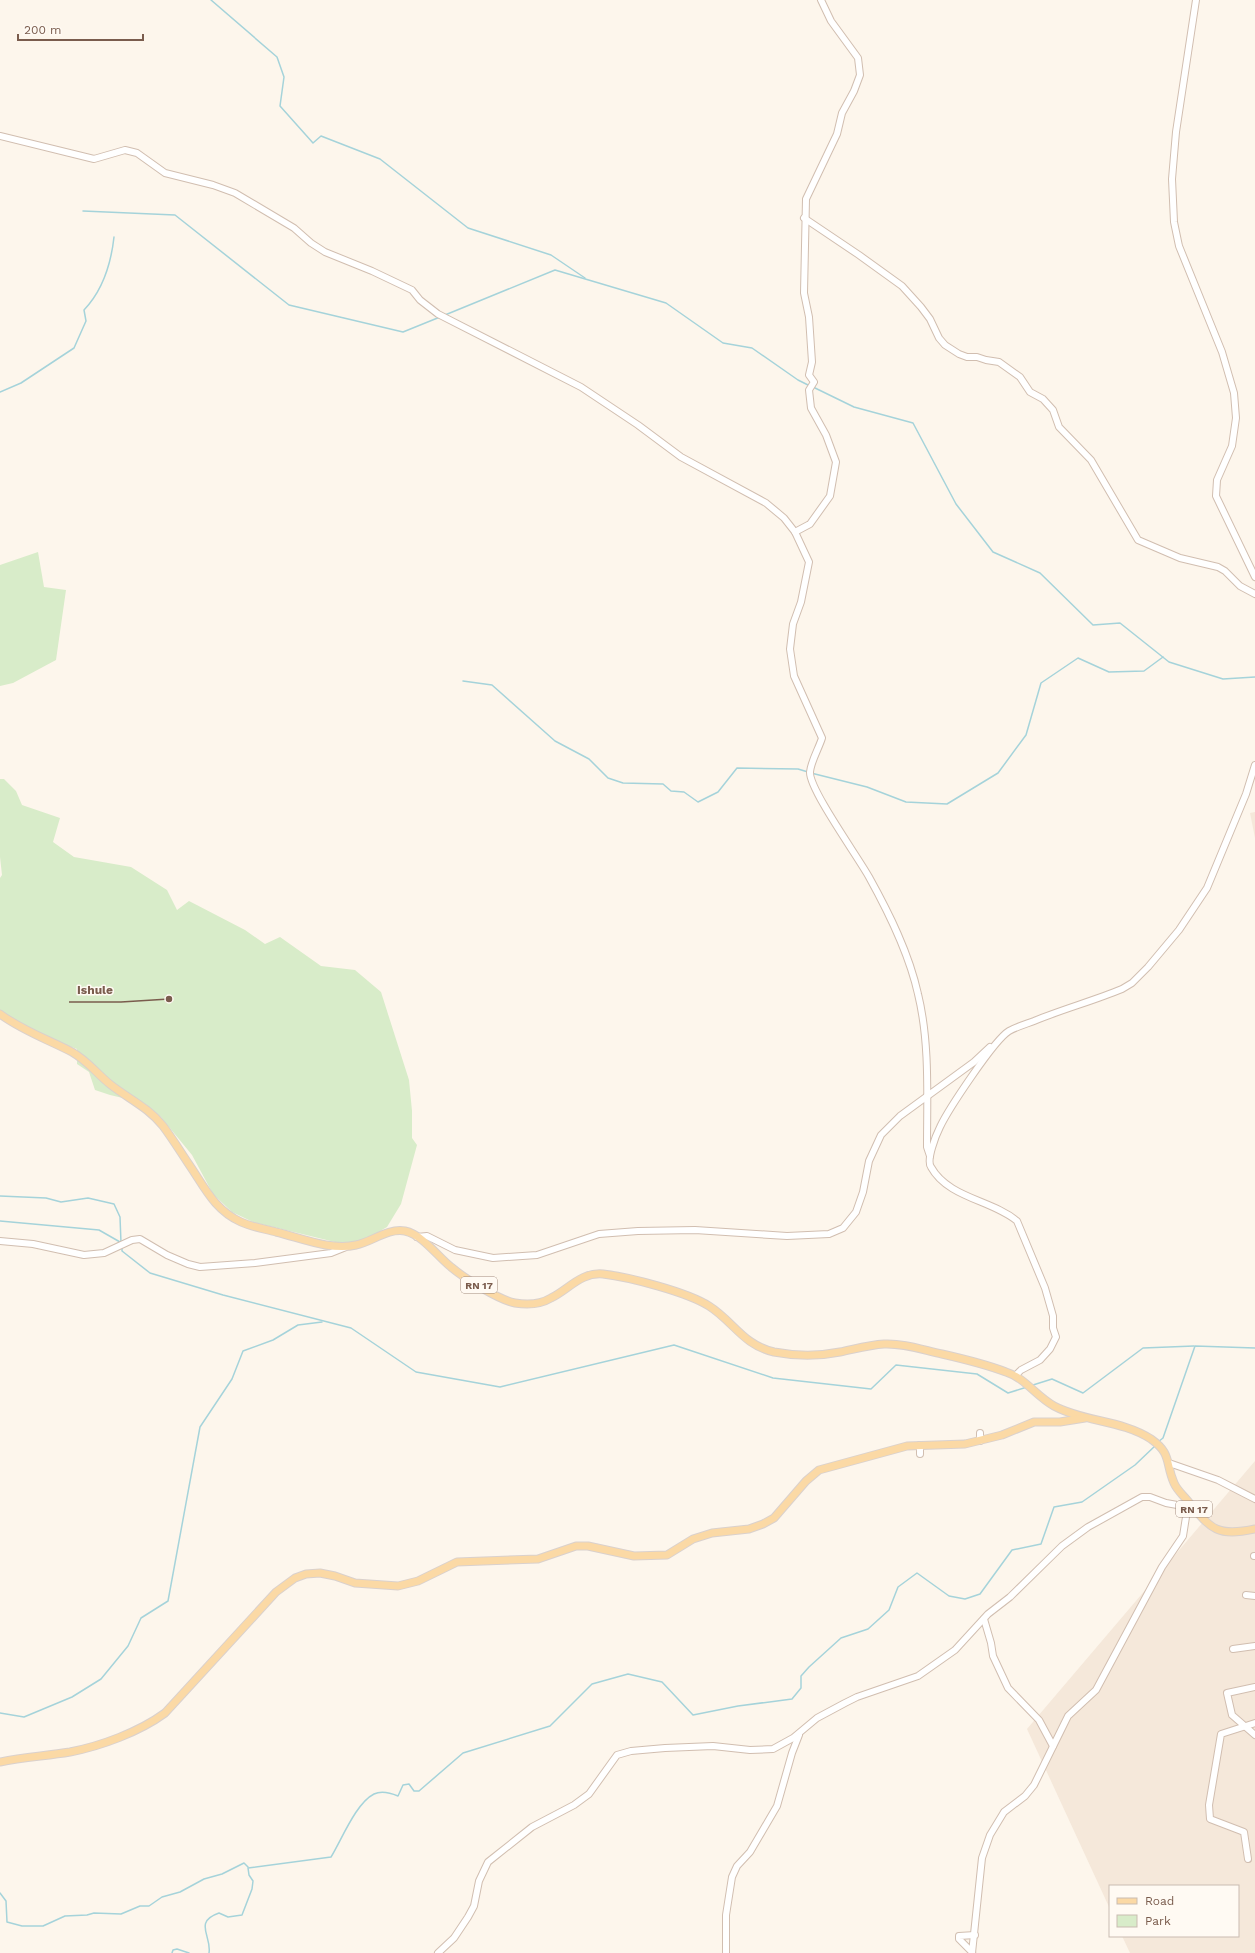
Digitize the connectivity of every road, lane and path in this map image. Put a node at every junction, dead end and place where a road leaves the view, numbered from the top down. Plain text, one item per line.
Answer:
1 (821, 0) edge
2 (1196, 0) edge
3 (0, 136) edge
4 (804, 218) junction
5 (795, 532) junction
6 (1255, 577) edge
7 (1255, 594) edge
8 (1255, 765) edge
9 (0, 1014) edge
10 (1000, 1038) junction
11 (927, 1097) junction
12 (930, 1156) junction
13 (417, 1237) junction
14 (0, 1241) edge
15 (346, 1247) junction
16 (1016, 1375) junction
17 (1085, 1418) junction
18 (980, 1432) dead end
19 (980, 1441) junction
20 (920, 1445) junction
21 (920, 1454) dead end
22 (1169, 1464) junction
23 (1255, 1499) edge
24 (1184, 1505) junction
25 (1194, 1508) junction
26 (1255, 1529) edge
27 (1246, 1595) dead end
28 (1255, 1596) edge
29 (984, 1619) junction
30 (1255, 1646) edge
31 (1233, 1649) dead end
32 (1255, 1687) edge
33 (1255, 1723) edge
34 (1244, 1727) junction
35 (799, 1735) junction
36 (1255, 1735) edge
37 (1053, 1746) junction
38 (0, 1762) edge
39 (775, 1785) dead end
40 (782, 1785) junction
41 (1248, 1859) dead end
42 (975, 1935) junction
43 (438, 1953) edge
44 (726, 1953) edge
45 (972, 1953) edge

1 - 4 street
2 - 6 street
3 - 5 street
4 - 5 street
4 - 7 street
5 - 11 street
8 - 10 street
9 - 15 main road, RN 17
10 - 11 street
10 - 12 street
11 - 12 street
11 - 13 street
12 - 16 street
13 - 15 main road, RN 17
13 - 16 main road, RN 17
14 - 15 street
16 - 17 main road, RN 17
17 - 19 main road
17 - 22 main road, RN 17
18 - 19 street
19 - 20 main road
20 - 21 street
20 - 38 main road
22 - 23 street
22 - 25 main road, RN 17
24 - 25 street
24 - 29 street
24 - 37 street
25 - 26 main road, RN 17
27 - 28 street
29 - 35 street
29 - 37 street
30 - 31 street
32 - 34 street
33 - 34 street
34 - 36 street
34 - 41 street
35 - 40 street
35 - 43 street
37 - 42 street
39 - 40 street
40 - 44 street
42 - 45 street
42 - 45 street

